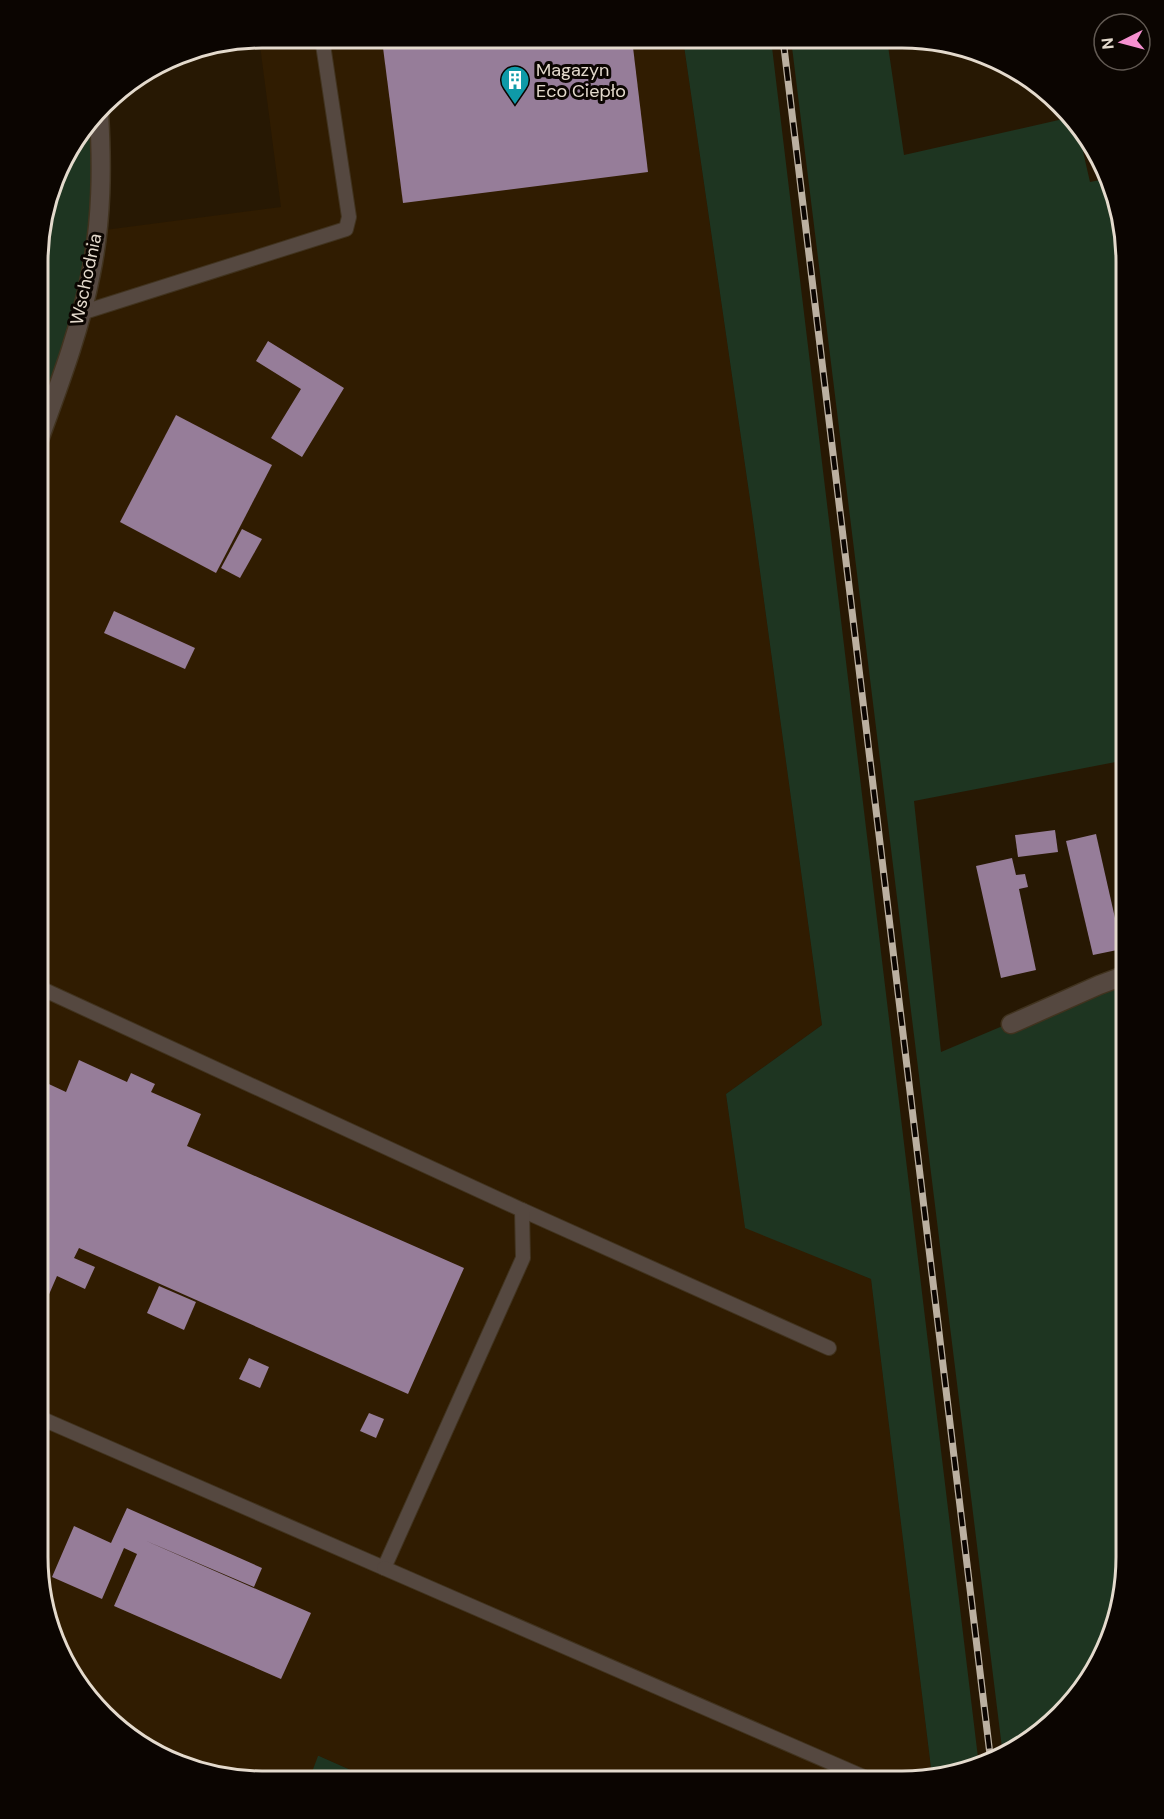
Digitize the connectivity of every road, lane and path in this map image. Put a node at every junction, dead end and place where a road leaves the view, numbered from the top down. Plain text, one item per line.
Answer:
1 (324, 48) edge
2 (99, 123) edge
3 (81, 313) junction
4 (48, 415) edge
5 (1116, 978) edge
6 (48, 992) edge
7 (1011, 1024) dead end
8 (522, 1210) junction
9 (829, 1348) dead end
10 (48, 1421) edge
11 (384, 1568) junction
12 (850, 1771) edge

1 - 3 lane
2 - 3 street, Wschodnia
3 - 4 street, Wschodnia
5 - 7 street
6 - 8 lane
8 - 9 lane
8 - 11 lane
10 - 11 lane
11 - 12 lane

